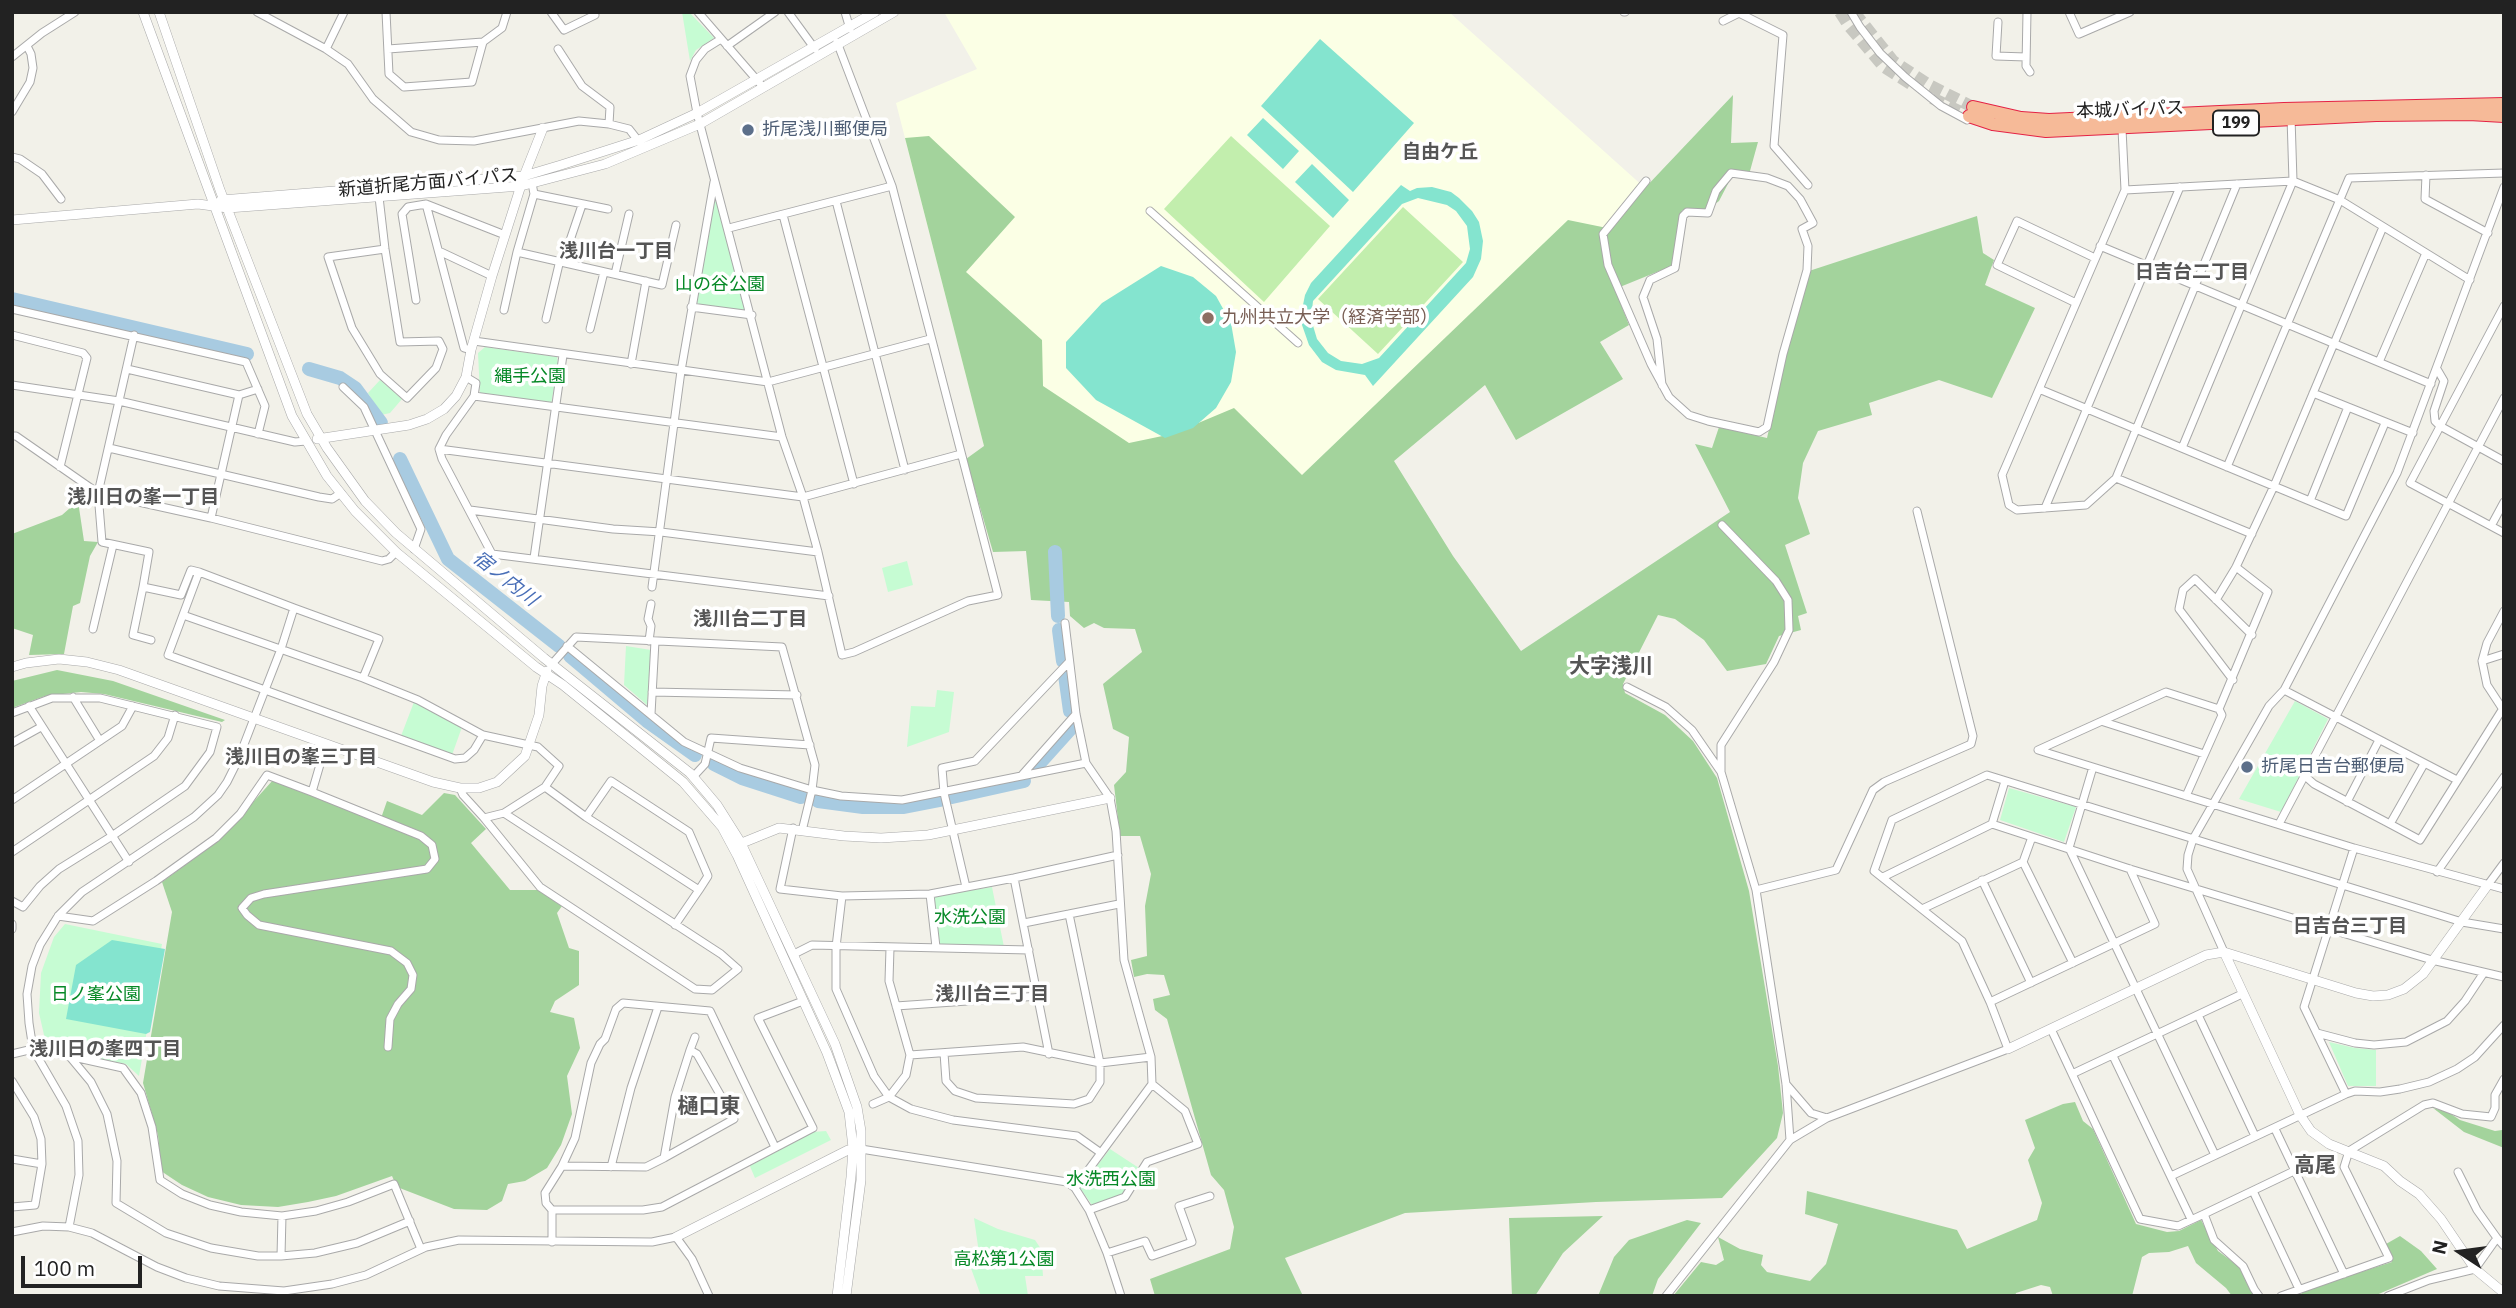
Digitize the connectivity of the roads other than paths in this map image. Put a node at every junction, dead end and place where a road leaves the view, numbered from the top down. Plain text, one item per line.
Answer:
1 (75, 12) edge
2 (143, 12) edge
3 (159, 12) edge
4 (257, 12) edge
5 (344, 12) edge
6 (386, 12) edge
7 (507, 12) edge
8 (551, 12) edge
9 (593, 12) edge
10 (698, 12) edge
11 (775, 12) edge
12 (788, 12) edge
13 (845, 12) edge
14 (875, 12) edge
15 (894, 12) edge
16 (1851, 12) edge
17 (2027, 12) edge
18 (2069, 12) edge
19 (2126, 13) edge
20 (1723, 21) dead end
21 (1998, 22) dead end
22 (852, 31) junction
23 (720, 39) junction
24 (837, 41) junction
25 (483, 42) junction
26 (27, 46) junction
27 (727, 46) junction
28 (326, 48) junction
29 (388, 49) junction
30 (558, 49) dead end
31 (816, 51) junction
32 (12, 57) edge
33 (2026, 57) junction
34 (2030, 72) dead end
35 (760, 84) junction
36 (2504, 104) edge
37 (12, 112) edge
38 (697, 113) junction
39 (1970, 115) junction
40 (2291, 115) junction
41 (2504, 116) edge
42 (609, 124) junction
43 (700, 124) junction
44 (543, 128) junction
45 (2122, 129) junction
46 (641, 145) junction
47 (12, 157) edge
48 (2504, 173) edge
49 (2426, 175) junction
50 (715, 178) junction
51 (522, 181) junction
52 (1646, 181) dead end
53 (2293, 181) junction
54 (532, 183) junction
55 (2237, 184) junction
56 (1808, 185) dead end
57 (892, 186) junction
58 (2180, 187) junction
59 (2504, 187) edge
60 (2125, 190) junction
61 (534, 194) junction
62 (379, 197) junction
63 (224, 198) junction
64 (61, 199) dead end
65 (2340, 200) junction
66 (836, 201) junction
67 (213, 204) junction
68 (426, 204) junction
69 (582, 205) junction
70 (228, 208) junction
71 (608, 209) dead end
72 (1150, 211) dead end
73 (629, 214) dead end
74 (783, 215) junction
75 (12, 220) edge
76 (676, 225) dead end
77 (2383, 227) junction
78 (729, 228) junction
79 (2488, 233) junction
80 (505, 235) junction
81 (2101, 246) junction
82 (384, 248) junction
83 (440, 252) junction
84 (517, 252) junction
85 (2426, 253) junction
86 (2095, 258) junction
87 (561, 261) junction
88 (2149, 265) junction
89 (604, 272) junction
90 (615, 274) junction
91 (492, 276) junction
92 (2470, 280) junction
93 (646, 281) junction
94 (2195, 286) junction
95 (416, 300) dead end
96 (2076, 303) junction
97 (2241, 305) junction
98 (2504, 306) edge
99 (691, 307) junction
100 (12, 309) edge
101 (504, 310) dead end
102 (752, 315) junction
103 (546, 319) dead end
104 (2287, 325) junction
105 (590, 329) dead end
106 (12, 335) edge
107 (134, 335) junction
108 (930, 340) junction
109 (1298, 343) dead end
110 (2334, 344) junction
111 (472, 346) junction
112 (563, 355) junction
113 (876, 355) junction
114 (2379, 362) junction
115 (631, 364) junction
116 (127, 369) junction
117 (824, 369) junction
118 (2437, 369) junction
119 (681, 370) junction
120 (466, 377) junction
121 (768, 382) junction
122 (2431, 384) junction
123 (1662, 385) junction
124 (12, 386) edge
125 (343, 387) dead end
126 (258, 389) junction
127 (2039, 389) junction
128 (2313, 393) junction
129 (78, 395) junction
130 (239, 395) junction
131 (474, 396) junction
132 (2504, 398) edge
133 (119, 401) junction
134 (555, 407) junction
135 (2348, 407) junction
136 (2086, 410) junction
137 (674, 423) junction
138 (2385, 423) junction
139 (2440, 426) junction
140 (232, 428) junction
141 (2136, 430) junction
142 (373, 431) junction
143 (2413, 433) junction
144 (258, 434) junction
145 (12, 436) edge
146 (782, 438) junction
147 (320, 439) junction
148 (306, 441) junction
149 (2479, 447) junction
150 (108, 448) junction
151 (2182, 448) junction
152 (439, 449) junction
153 (961, 454) junction
154 (2504, 461) edge
155 (547, 463) junction
156 (60, 467) junction
157 (2227, 467) junction
158 (905, 470) junction
159 (221, 474) junction
160 (2116, 478) junction
161 (667, 480) junction
162 (854, 484) junction
163 (2274, 486) junction
164 (98, 493) junction
165 (341, 493) junction
166 (803, 497) junction
167 (2310, 501) junction
168 (2504, 502) edge
169 (2449, 503) junction
170 (2045, 508) junction
171 (470, 510) junction
172 (1917, 511) dead end
173 (211, 518) junction
174 (540, 520) junction
175 (1722, 525) dead end
176 (2491, 526) junction
177 (661, 532) junction
178 (2504, 533) edge
179 (2252, 534) junction
180 (113, 545) junction
181 (414, 549) junction
182 (396, 552) junction
183 (818, 552) junction
184 (534, 558) junction
185 (2236, 568) junction
186 (199, 572) junction
187 (654, 574) junction
188 (143, 587) junction
189 (652, 587) dead end
190 (829, 596) junction
191 (2216, 600) junction
192 (651, 604) dead end
193 (294, 608) junction
194 (2504, 611) edge
195 (183, 615) junction
196 (1065, 624) dead end
197 (93, 629) dead end
198 (2252, 635) junction
199 (151, 640) dead end
200 (652, 641) junction
201 (567, 646) junction
202 (281, 649) junction
203 (2504, 654) edge
204 (2482, 661) junction
205 (1068, 663) junction
206 (552, 664) junction
207 (12, 667) edge
208 (545, 673) junction
209 (363, 678) junction
210 (2233, 680) junction
211 (1627, 687) dead end
212 (264, 690) junction
213 (2284, 690) junction
214 (652, 692) junction
215 (797, 695) junction
216 (73, 697) junction
217 (29, 706) junction
218 (133, 706) junction
219 (2219, 709) junction
220 (2503, 711) edge
221 (12, 713) edge
222 (651, 714) junction
223 (1076, 714) junction
224 (175, 715) junction
225 (2336, 717) junction
226 (254, 718) junction
227 (2103, 721) junction
228 (41, 727) junction
229 (483, 735) junction
230 (2379, 740) junction
231 (100, 741) junction
232 (12, 743) edge
233 (326, 744) junction
234 (810, 745) junction
235 (530, 746) junction
236 (709, 751) junction
237 (2204, 754) junction
238 (1086, 763) junction
239 (66, 764) junction
240 (2424, 764) junction
241 (2093, 767) junction
242 (1721, 772) junction
243 (1021, 776) junction
244 (2305, 776) junction
245 (693, 777) junction
246 (2504, 777) edge
247 (2457, 780) junction
248 (2006, 781) junction
249 (545, 787) junction
250 (460, 788) junction
251 (812, 790) junction
252 (312, 792) junction
253 (944, 793) junction
254 (2186, 796) junction
255 (1110, 798) junction
256 (12, 800) edge
257 (89, 800) junction
258 (2347, 802) junction
259 (2082, 804) junction
260 (2213, 804) junction
261 (504, 813) junction
262 (586, 817) junction
263 (484, 818) junction
264 (1992, 824) junction
265 (2279, 824) junction
266 (2390, 824) junction
267 (797, 829) junction
268 (954, 831) junction
269 (113, 836) junction
270 (2032, 837) junction
271 (2193, 839) junction
272 (737, 845) junction
273 (2069, 848) junction
274 (2354, 848) junction
275 (12, 852) edge
276 (1118, 855) junction
277 (129, 862) junction
278 (2023, 862) junction
279 (2504, 863) edge
280 (2130, 869) junction
281 (2437, 872) junction
282 (1883, 877) junction
283 (1014, 878) junction
284 (1982, 880) junction
285 (2343, 885) junction
286 (2193, 886) junction
287 (966, 887) junction
288 (2487, 887) junction
289 (2504, 889) edge
290 (699, 890) junction
291 (1756, 890) junction
292 (930, 894) junction
293 (842, 896) junction
294 (12, 901) edge
295 (1119, 904) junction
296 (1922, 909) junction
297 (1069, 914) junction
298 (58, 916) junction
299 (2462, 922) junction
300 (1024, 923) junction
301 (675, 925) junction
302 (2330, 928) junction
303 (2504, 929) edge
304 (2113, 944) junction
305 (836, 947) junction
306 (936, 947) junction
307 (890, 948) junction
308 (1029, 950) junction
309 (2224, 952) junction
310 (794, 954) junction
311 (2432, 960) junction
312 (2073, 963) junction
313 (2483, 974) junction
314 (2504, 976) edge
315 (2313, 979) junction
316 (2031, 983) junction
317 (2134, 990) junction
318 (2242, 994) junction
319 (1039, 996) junction
320 (803, 1001) junction
321 (1990, 1002) junction
322 (896, 1006) junction
323 (657, 1007) junction
324 (2198, 1015) junction
325 (2504, 1025) edge
326 (2050, 1029) junction
327 (2317, 1033) junction
328 (2156, 1034) junction
329 (695, 1037) dead end
330 (388, 1047) dead end
331 (33, 1049) junction
332 (2008, 1049) junction
333 (691, 1050) junction
334 (944, 1053) junction
335 (12, 1054) edge
336 (1049, 1054) junction
337 (910, 1055) junction
338 (2113, 1056) junction
339 (1151, 1057) junction
340 (71, 1058) junction
341 (1100, 1063) junction
342 (2072, 1074) junction
343 (2504, 1079) edge
344 (12, 1081) edge
345 (1152, 1084) junction
346 (1786, 1084) junction
347 (2346, 1094) junction
348 (889, 1097) junction
349 (873, 1104) dead end
350 (2300, 1115) junction
351 (1827, 1118) junction
352 (2275, 1129) junction
353 (2255, 1136) junction
354 (1790, 1140) junction
355 (775, 1147) junction
356 (857, 1148) junction
357 (2349, 1151) junction
358 (1101, 1153) junction
359 (2215, 1155) junction
360 (664, 1158) junction
361 (12, 1159) edge
362 (42, 1164) junction
363 (562, 1167) junction
364 (611, 1167) junction
365 (2294, 1171) junction
366 (2458, 1172) dead end
367 (2171, 1176) junction
368 (1075, 1188) junction
369 (2253, 1191) junction
370 (1210, 1196) dead end
371 (12, 1207) edge
372 (552, 1210) junction
373 (1089, 1210) junction
374 (2204, 1214) junction
375 (282, 1216) junction
376 (2191, 1219) junction
377 (410, 1221) junction
378 (69, 1227) junction
379 (12, 1232) edge
380 (676, 1237) junction
381 (2497, 1238) junction
382 (552, 1242) junction
383 (2504, 1246) edge
384 (421, 1249) junction
385 (1107, 1253) junction
386 (281, 1256) junction
387 (2475, 1269) junction
388 (2344, 1274) junction
389 (2299, 1289) junction
390 (284, 1293) edge
391 (2504, 1293) edge
392 (709, 1296) edge
393 (837, 1296) edge
394 (846, 1296) edge
395 (1121, 1296) edge
396 (1666, 1296) edge
397 (2259, 1296) edge
398 (2281, 1296) edge
399 (2388, 1296) edge

1 - 26 street
2 - 67 street
3 - 63 street
4 - 28 street
5 - 28 street
6 - 29 street
7 - 25 street
8 - 9 street
10 - 23 street
11 - 27 street
12 - 31 street
13 - 22 street
14 - 22 street
15 - 22 street
16 - 39 street
17 - 33 street
18 - 19 street
20 - 56 street
21 - 33 street
22 - 24 street
23 - 27 street
23 - 38 street
24 - 31 street
24 - 57 street
25 - 29 street
25 - 29 street
26 - 32 street
26 - 37 street
27 - 35 street
28 - 44 street
30 - 42 street
31 - 35 street
33 - 34 street
35 - 38 street
35 - 43 street
36 - 40 highway, 本城バイパス / 199
38 - 43 street
38 - 46 street
39 - 40 highway, 本城バイパス / 199
39 - 45 highway, 本城バイパス / 199
40 - 41 highway, 本城バイパス / 199
40 - 45 highway, 本城バイパス / 199
40 - 53 street
42 - 44 street
42 - 46 street
43 - 46 street
43 - 50 street
44 - 51 street
45 - 60 street
46 - 51 street, 新道折尾方面バイパス
46 - 54 street
47 - 64 street
48 - 49 street
49 - 65 street
49 - 79 street
50 - 78 street
50 - 99 street
51 - 54 street
51 - 62 street
51 - 63 street, 新道折尾方面バイパス
51 - 80 street
52 - 123 street
53 - 55 street
53 - 65 street
53 - 97 street
54 - 61 street
55 - 58 street
55 - 94 street
57 - 66 street
57 - 108 street
58 - 60 street
58 - 88 street
59 - 79 street
60 - 81 street
61 - 69 street
61 - 84 street
62 - 70 street
62 - 82 street
63 - 67 street, 新道折尾方面バイパス
63 - 70 street
65 - 77 street
65 - 104 street
66 - 74 street
66 - 113 street
67 - 70 street
67 - 75 street
67 - 148 street
68 - 80 street
68 - 83 street
68 - 95 street
69 - 71 street
69 - 87 street
70 - 147 street
72 - 109 street
73 - 90 street
74 - 78 street
74 - 117 street
76 - 93 street
77 - 85 street
77 - 110 street
78 - 102 street
79 - 92 street
80 - 91 street
81 - 86 street
81 - 88 street
82 - 82 street
83 - 91 street
83 - 111 street
84 - 87 street
84 - 101 street
85 - 92 street
85 - 114 street
86 - 96 street
86 - 96 street
87 - 89 street
87 - 103 street
88 - 94 street
88 - 136 street
89 - 90 street
89 - 105 street
90 - 93 street
91 - 111 street
92 - 118 street
93 - 115 street
94 - 97 street
94 - 141 street
96 - 127 street
97 - 104 street
97 - 151 street
98 - 139 street
99 - 102 street
99 - 119 street
100 - 107 street
102 - 121 street
104 - 110 street
104 - 157 street
106 - 129 street
107 - 116 street
107 - 126 street
108 - 113 street
108 - 153 street
110 - 114 street
110 - 128 street
111 - 112 street
111 - 120 street
112 - 115 street
112 - 134 street
113 - 117 street
113 - 158 street
114 - 122 street
115 - 119 street
116 - 130 street
116 - 133 street
117 - 121 street
117 - 162 street
118 - 122 street
118 - 139 street
119 - 121 street
119 - 137 street
120 - 131 street
120 - 142 street
121 - 146 street
122 - 143 street
123 - 123 street
124 - 129 street
125 - 142 street
126 - 130 street
126 - 144 street
127 - 136 street
127 - 170 street
128 - 135 street
128 - 163 street
129 - 133 street
129 - 156 street
130 - 140 street
131 - 134 street
131 - 152 street
132 - 149 street
133 - 140 street
133 - 150 street
134 - 137 street
134 - 155 street
135 - 138 street
135 - 167 street
136 - 141 street
136 - 170 street
137 - 146 street
137 - 161 street
138 - 143 street
138 - 167 street
139 - 149 street
139 - 169 street
140 - 144 street
140 - 159 street
141 - 151 street
141 - 160 street
142 - 147 street
142 - 181 street
143 - 213 street
144 - 148 street
145 - 156 street
146 - 166 street
147 - 148 street
147 - 181 street
148 - 165 street
149 - 154 street
149 - 169 street
150 - 159 street
150 - 164 street
151 - 157 street
152 - 155 street
152 - 171 street
153 - 158 street
153 - 190 street
155 - 161 street
155 - 174 street
156 - 164 street
157 - 163 street
158 - 162 street
159 - 165 street
159 - 173 street
160 - 170 street
160 - 179 street
161 - 166 street
161 - 177 street
162 - 166 street
163 - 167 street
163 - 179 street
164 - 173 street
164 - 180 street
165 - 182 street
166 - 183 street
168 - 176 street
169 - 176 street
169 - 225 street
171 - 174 street
171 - 184 street
172 - 291 street
173 - 182 street
174 - 177 street
174 - 184 street
175 - 242 street
176 - 178 street
177 - 183 street
177 - 187 street
179 - 185 street
180 - 188 street
180 - 197 street
181 - 206 street
182 - 208 street
183 - 190 street
184 - 187 street
185 - 191 street
185 - 198 street
186 - 188 street
186 - 193 street
186 - 195 street
187 - 189 street
187 - 190 street
188 - 199 street
191 - 198 street
191 - 210 street
192 - 200 street
193 - 202 street
193 - 209 street
194 - 204 street
195 - 202 street
195 - 212 street
196 - 205 street
198 - 210 street
200 - 201 street
200 - 214 street
200 - 215 street
201 - 206 street
201 - 222 street
202 - 209 street
202 - 212 street
203 - 204 street
204 - 220 street
205 - 223 street
205 - 253 street
206 - 208 street
206 - 245 street
207 - 226 street
208 - 235 street
208 - 272 street
209 - 229 street
210 - 219 street
211 - 242 street
212 - 226 street
212 - 229 street
213 - 225 street
213 - 260 street
214 - 215 street
214 - 222 street
215 - 234 street
216 - 217 street
216 - 218 street
216 - 231 street
217 - 221 street
217 - 228 street
218 - 224 street
218 - 231 street
219 - 227 street
219 - 237 street
220 - 247 street
222 - 236 street
223 - 238 street
223 - 243 street
224 - 257 street
224 - 269 street
225 - 230 street
225 - 244 street
226 - 233 street
226 - 277 street
227 - 237 street
227 - 241 street
228 - 232 street
228 - 239 street
229 - 235 street
230 - 240 street
230 - 258 street
231 - 239 street
233 - 250 street
233 - 252 street
234 - 236 street
234 - 251 street
235 - 249 street
235 - 250 street
236 - 245 street
236 - 251 street
237 - 254 street
238 - 243 street
238 - 255 street
239 - 256 street
239 - 257 street
240 - 247 street
240 - 266 street
241 - 254 street
241 - 259 street
242 - 291 street
243 - 253 street
244 - 258 street
244 - 265 street
245 - 272 street
246 - 281 street
247 - 266 street
248 - 259 street
248 - 264 street
248 - 282 street
249 - 261 street
249 - 262 street
250 - 263 street
251 - 253 street
251 - 267 street
252 - 298 street
252 - 330 street
253 - 268 street
254 - 260 street
255 - 268 street
255 - 276 street
257 - 269 street
257 - 275 street
258 - 266 street
259 - 271 street
259 - 273 street
260 - 265 street
260 - 271 street
261 - 263 street
261 - 301 street
262 - 290 street
262 - 290 street
263 - 301 street
264 - 270 street
264 - 282 street
265 - 274 street
267 - 268 street
267 - 272 street
267 - 293 street
268 - 287 street
269 - 277 street
269 - 294 street
270 - 273 street
270 - 278 street
271 - 285 street
271 - 286 street
272 - 310 street
272 - 320 street
273 - 280 street
273 - 304 street
274 - 281 street
274 - 285 street
276 - 283 street
276 - 295 street
277 - 298 street
278 - 284 street
278 - 312 street
279 - 288 street
280 - 286 street
280 - 304 street
281 - 288 street
282 - 296 street
283 - 287 street
283 - 300 street
284 - 296 street
284 - 316 street
285 - 299 street
285 - 302 street
286 - 302 street
286 - 309 street
287 - 292 street
288 - 289 street
288 - 299 street
290 - 301 street
291 - 346 street
292 - 293 street
292 - 306 street
293 - 305 street
295 - 297 street
295 - 339 street
296 - 321 street
297 - 300 street
297 - 341 street
298 - 331 street
299 - 303 street
299 - 311 street
300 - 308 street
302 - 311 street
302 - 315 street
304 - 312 street
304 - 317 street
305 - 307 street
305 - 310 street
305 - 348 street
306 - 307 street
306 - 308 street
307 - 322 street
308 - 319 street
309 - 315 street
309 - 317 street
309 - 318 street
310 - 356 street
311 - 313 street
311 - 315 street
312 - 316 street
313 - 314 street
313 - 327 street
315 - 327 street
316 - 321 street
317 - 326 street
317 - 328 street
318 - 324 street
318 - 350 street
319 - 322 street
319 - 336 street
320 - 355 street
320 - 356 street
321 - 332 street
322 - 337 street
323 - 355 street
323 - 363 street
323 - 364 street
324 - 328 street
324 - 353 street
325 - 347 street
326 - 332 street
326 - 342 street
327 - 347 street
328 - 338 street
328 - 359 street
329 - 333 street
331 - 335 street
331 - 340 street
331 - 378 street
332 - 351 street
333 - 360 street
333 - 360 street
334 - 336 street
334 - 337 street
334 - 341 street
336 - 341 street
337 - 348 street
338 - 342 street
338 - 367 street
339 - 341 street
339 - 345 street
340 - 375 street
340 - 386 street
342 - 376 street
343 - 357 street
344 - 362 street
345 - 358 street
345 - 373 street
346 - 351 street
346 - 354 street
347 - 350 street
348 - 349 street
348 - 358 street
350 - 352 street
350 - 357 street
351 - 354 street
352 - 353 street
352 - 365 street
353 - 359 street
354 - 396 street
355 - 372 street
356 - 368 street
356 - 380 street
356 - 393 street
356 - 394 street
357 - 387 street
357 - 388 street
358 - 368 street
359 - 367 street
360 - 364 street
361 - 362 street
362 - 371 street
363 - 364 street
363 - 372 street
365 - 369 street
365 - 388 street
366 - 381 street
367 - 376 street
368 - 373 street
369 - 374 street
369 - 389 street
370 - 385 street
372 - 382 street
373 - 385 street
374 - 376 street
374 - 397 street
375 - 377 street
375 - 386 street
377 - 384 street
377 - 386 street
378 - 379 street
378 - 390 street
380 - 382 street
380 - 392 street
381 - 383 street
381 - 387 street
382 - 384 street
384 - 390 street
385 - 395 street
387 - 391 street
387 - 399 street
388 - 389 street
389 - 398 street

